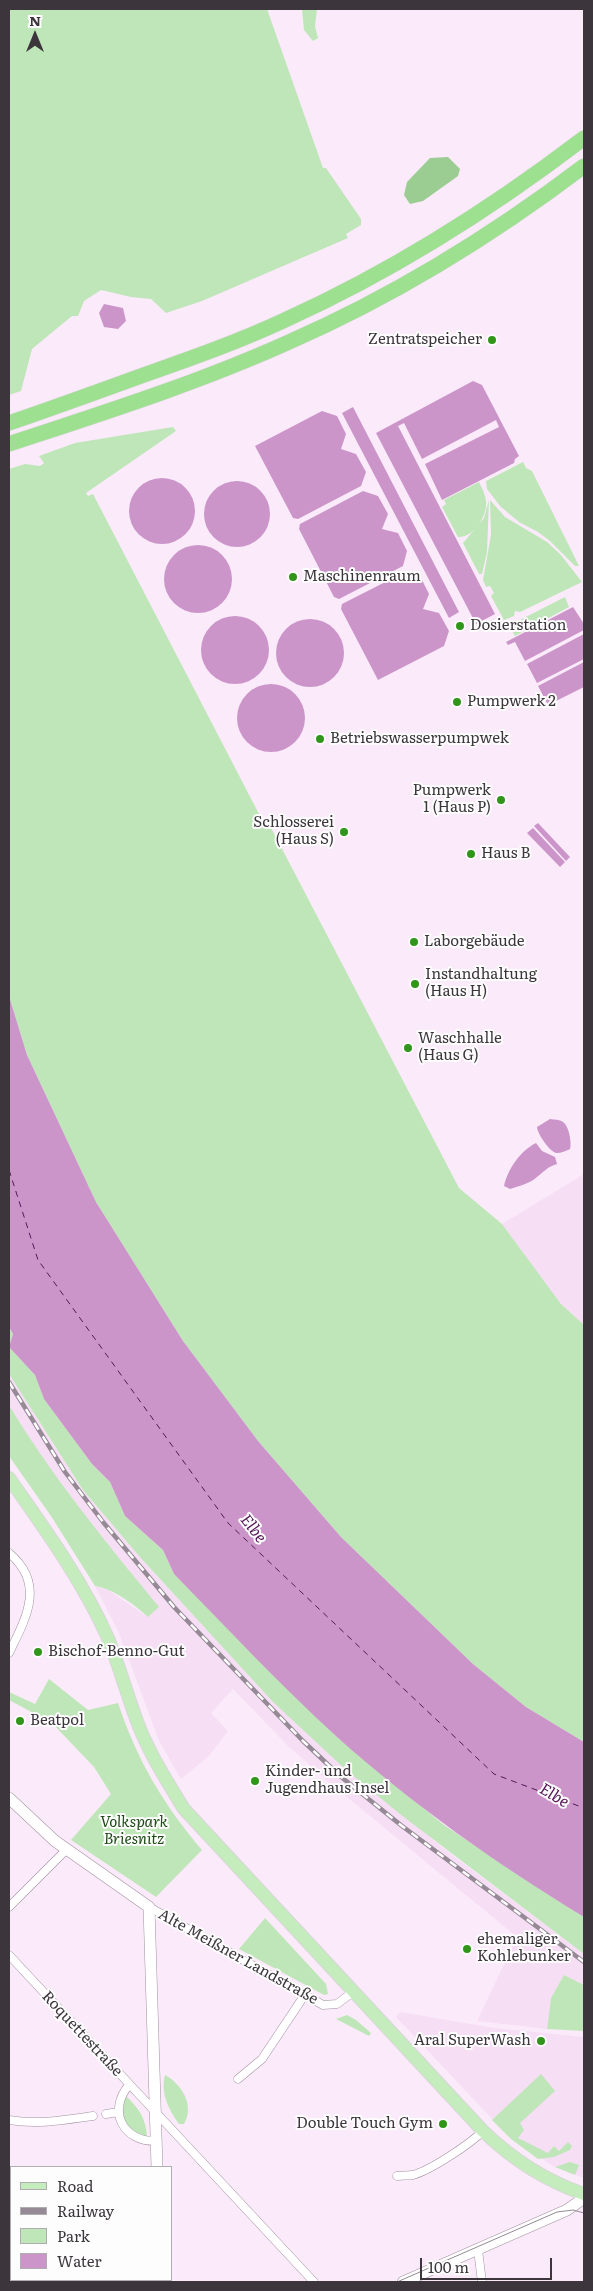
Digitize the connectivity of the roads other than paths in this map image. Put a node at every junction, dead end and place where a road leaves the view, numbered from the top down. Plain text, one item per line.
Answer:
1 (584, 138) edge
2 (584, 166) edge
3 (9, 423) edge
4 (9, 444) edge
5 (9, 1478) edge
6 (9, 1553) edge
7 (9, 1653) edge
8 (9, 1798) edge
9 (67, 1849) junction
10 (9, 1907) edge
11 (149, 1907) junction
12 (9, 1955) edge
13 (353, 1992) junction
14 (304, 1996) junction
15 (238, 2079) dead end
16 (129, 2085) junction
17 (118, 2112) junction
18 (156, 2112) junction
19 (106, 2114) dead end
20 (93, 2116) dead end
21 (9, 2120) edge
22 (483, 2131) junction
23 (156, 2141) junction
24 (157, 2166) edge
25 (397, 2176) dead end
26 (584, 2194) edge
27 (584, 2198) edge
28 (478, 2250) junction
29 (314, 2282) edge
30 (402, 2282) edge
31 (482, 2282) edge

1 - 3 highway
2 - 4 highway
5 - 13 main road
6 - 7 street
8 - 9 street
9 - 10 street
9 - 11 street
11 - 14 street, Alte Meißner Landstraße
11 - 18 street
12 - 16 street, Roquettestraße
13 - 14 street, Alte Meißner Landstraße
13 - 22 main road
14 - 15 street
16 - 17 street
16 - 18 street, Roquettestraße
17 - 19 street
17 - 23 street
18 - 23 street
18 - 29 street, Roquettestraße
20 - 21 street
22 - 25 street
22 - 26 main road
23 - 24 street
27 - 28 street
28 - 30 street
28 - 31 street

